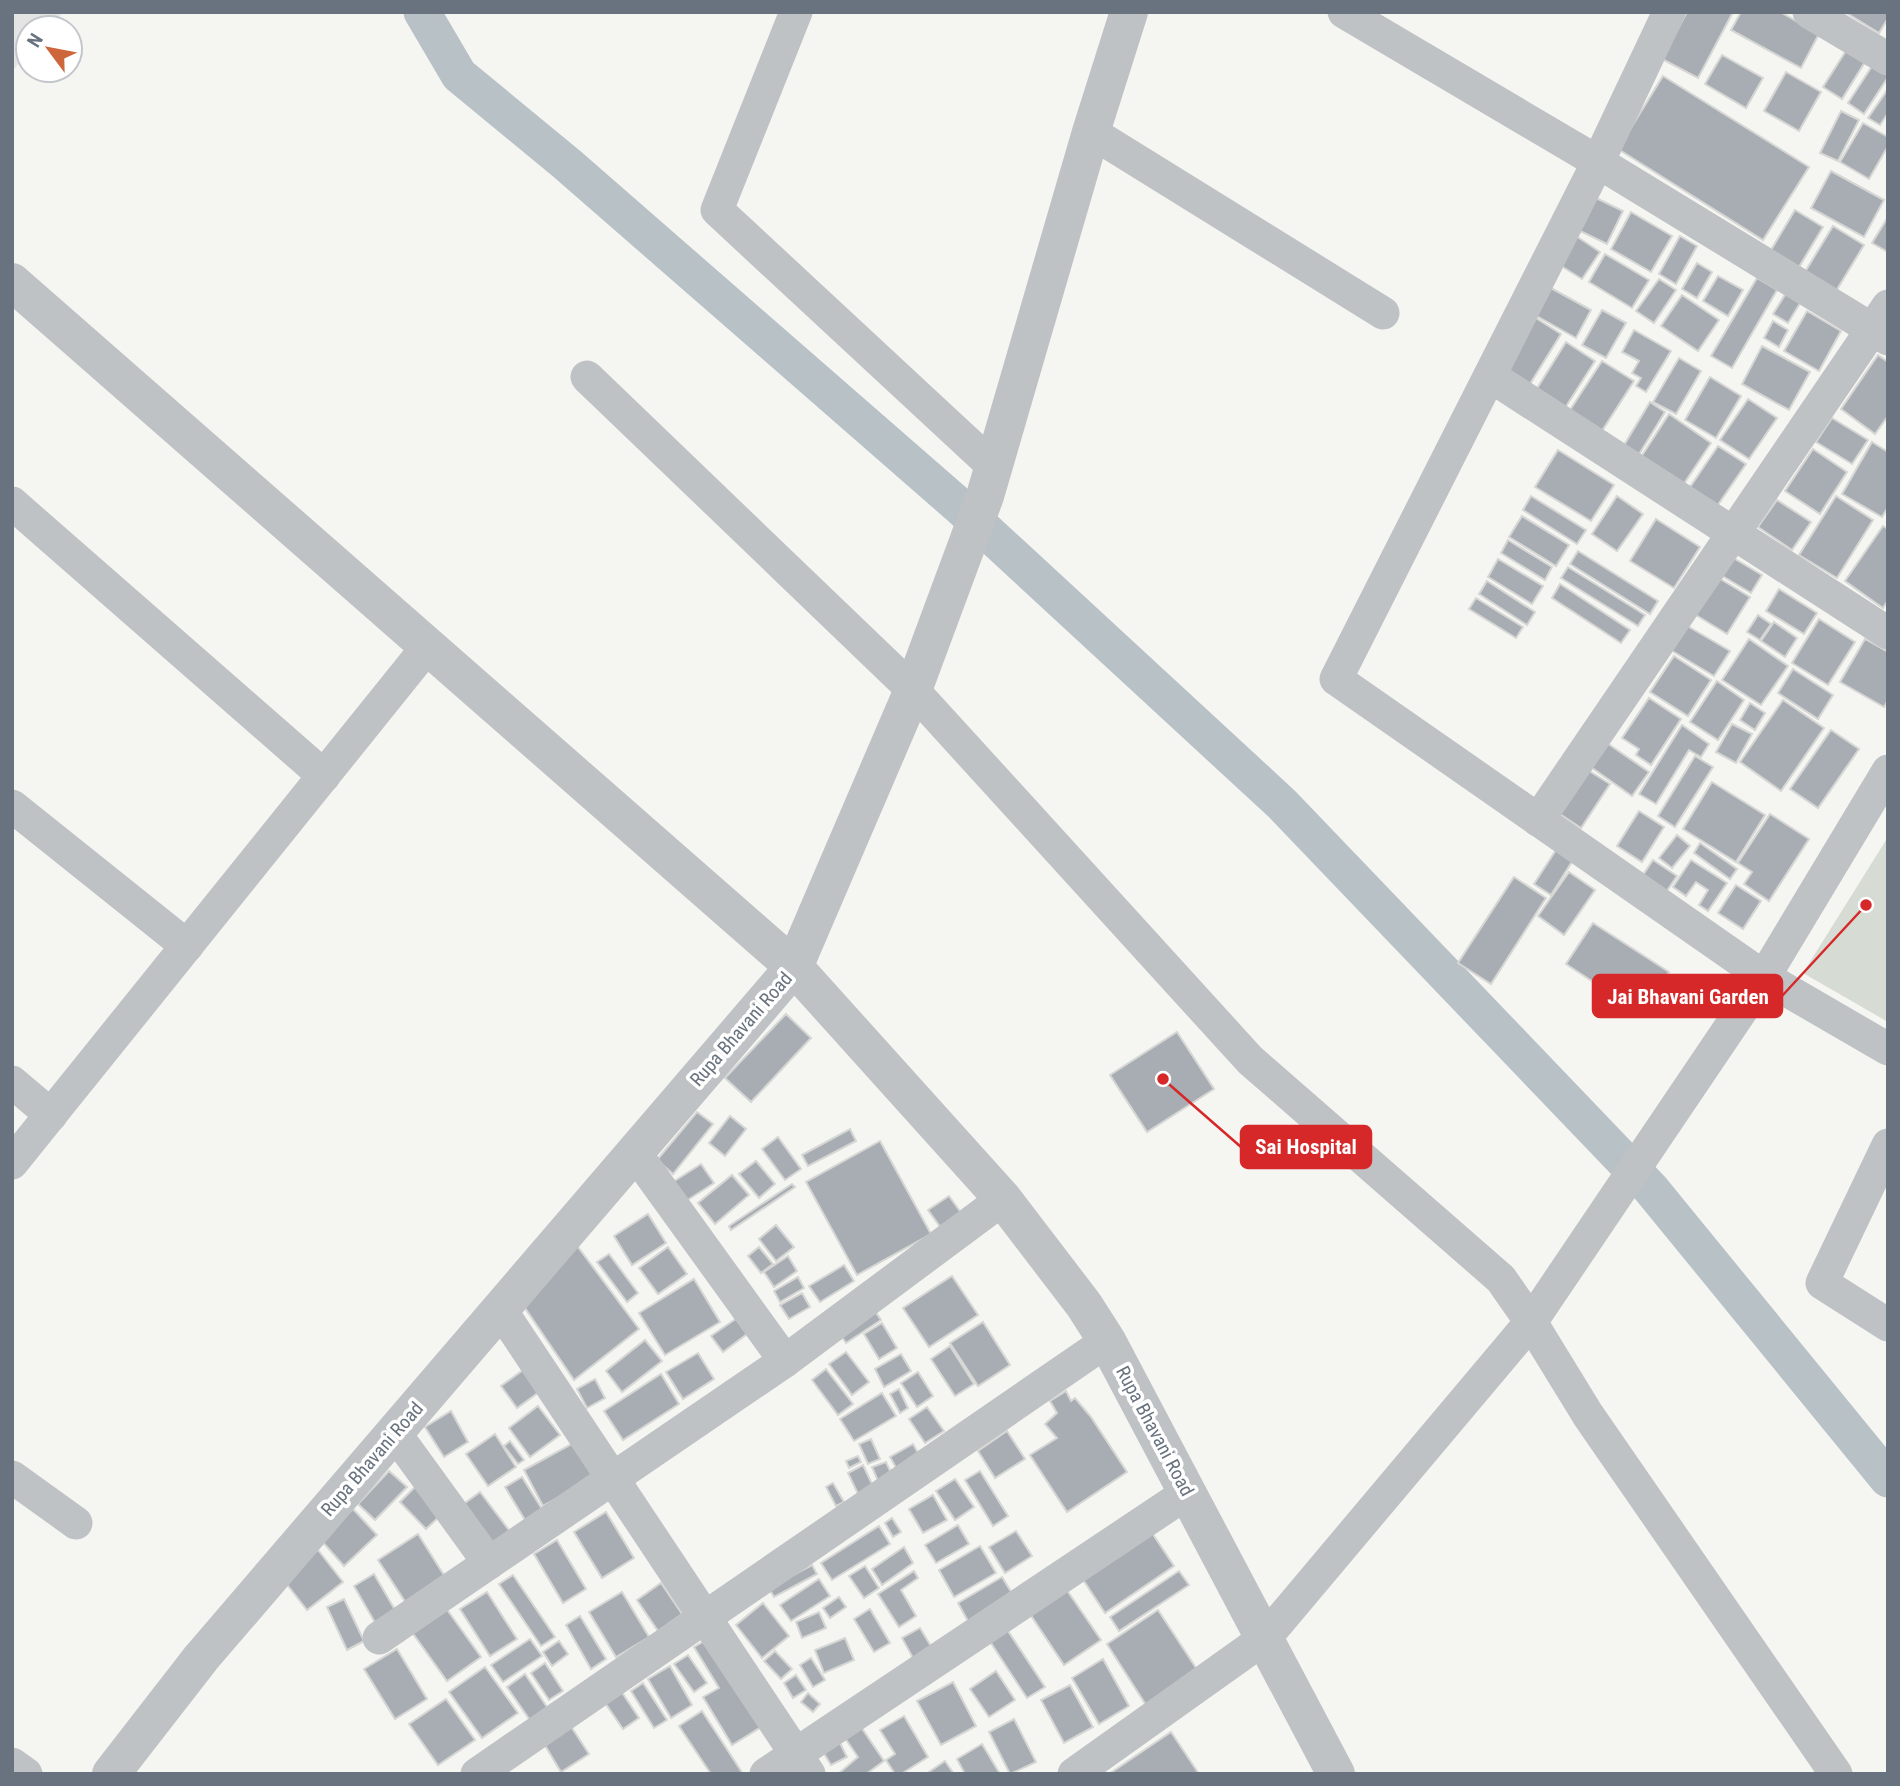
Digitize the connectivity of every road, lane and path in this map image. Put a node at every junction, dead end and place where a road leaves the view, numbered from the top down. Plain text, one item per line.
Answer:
1 (796, 12) edge
2 (1129, 12) edge
3 (1669, 12) edge
4 (1810, 12) edge
5 (1356, 16) edge
6 (1888, 59) edge
7 (1091, 132) junction
8 (1598, 162) junction
9 (12, 282) edge
10 (1383, 313) dead end
11 (1882, 325) edge
12 (1490, 376) junction
13 (587, 377) dead end
14 (990, 482) junction
15 (12, 503) edge
16 (1733, 533) junction
17 (1888, 633) edge
18 (428, 646) junction
19 (914, 690) junction
20 (1888, 771) edge
21 (324, 776) junction
22 (12, 806) edge
23 (1538, 820) junction
24 (187, 946) junction
25 (794, 967) junction
26 (1764, 977) junction
27 (1888, 1049) edge
28 (12, 1082) edge
29 (51, 1115) junction
30 (1888, 1145) edge
31 (635, 1153) junction
32 (12, 1163) edge
33 (1003, 1199) junction
34 (500, 1309) junction
35 (1531, 1322) junction
36 (1888, 1325) edge
37 (1107, 1341) junction
38 (785, 1361) junction
39 (394, 1432) junction
40 (12, 1477) edge
41 (612, 1478) junction
42 (1187, 1493) junction
43 (76, 1523) dead end
44 (489, 1563) junction
45 (705, 1617) junction
46 (379, 1638) dead end
47 (1265, 1638) junction
48 (12, 1764) edge
49 (803, 1764) edge
50 (26, 1774) edge
51 (111, 1774) edge
52 (477, 1774) edge
53 (766, 1774) edge
54 (1074, 1774) edge
55 (1336, 1774) edge
56 (1836, 1774) edge

1 - 14 street
2 - 7 street
3 - 8 street
4 - 6 street
5 - 8 street
7 - 10 street
7 - 14 street
8 - 11 street
8 - 12 street
9 - 18 street
11 - 16 street
12 - 16 street
12 - 23 street
13 - 19 street
14 - 19 street
15 - 21 street
16 - 17 street
16 - 23 street
18 - 21 street
18 - 25 street
19 - 25 street
19 - 35 street
20 - 26 street
21 - 24 street
22 - 24 street
23 - 26 street
24 - 29 street
25 - 31 street, Rupa Bhavani Road
25 - 33 street, Rupa Bhavani Road
26 - 27 street
26 - 35 street
28 - 29 street
29 - 32 street
30 - 36 street
31 - 34 street, Rupa Bhavani Road
31 - 38 street
33 - 37 street, Rupa Bhavani Road
33 - 38 street
34 - 39 street, Rupa Bhavani Road
34 - 41 street
35 - 47 street
35 - 56 street
37 - 42 street, Rupa Bhavani Road
37 - 45 street
38 - 41 street
39 - 44 street
39 - 51 street, Rupa Bhavani Road
40 - 43 street
41 - 44 street
41 - 45 street
42 - 47 street, Rupa Bhavani Road
42 - 49 street
44 - 46 street
45 - 49 street
45 - 52 street
47 - 54 street
47 - 55 street, Rupa Bhavani Road
48 - 50 street
49 - 53 street

